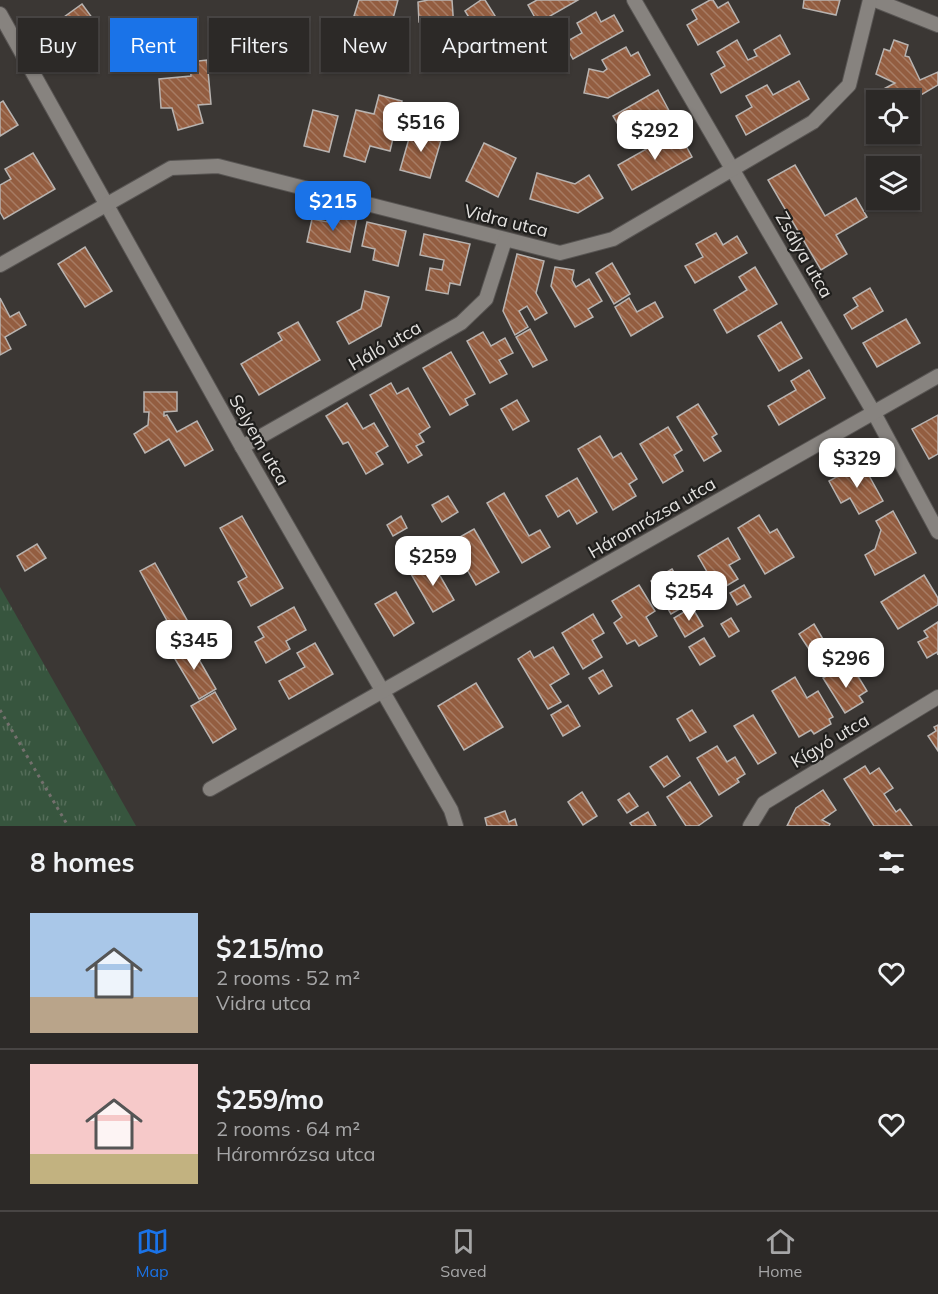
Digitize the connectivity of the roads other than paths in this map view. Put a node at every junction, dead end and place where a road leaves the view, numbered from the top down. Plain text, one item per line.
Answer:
1 (634, 0) edge
2 (872, 0) edge
3 (0, 14) edge
4 (938, 25) edge
5 (734, 169) junction
6 (106, 204) junction
7 (505, 240) junction
8 (0, 265) edge
9 (938, 376) edge
10 (874, 413) junction
11 (242, 447) junction
12 (938, 532) edge
13 (384, 691) junction
14 (938, 697) edge
15 (210, 789) dead end
16 (456, 826) edge
17 (750, 826) edge

1 - 5 street, Zsálya utca
2 - 4 street
2 - 5 street, Vidra utca
3 - 6 street, Selyem utca
5 - 7 street, Vidra utca
5 - 10 street, Zsálya utca
6 - 7 street, Vidra utca
6 - 8 street
6 - 11 street, Selyem utca
7 - 11 street, Háló utca
9 - 10 street, Háromrózsa utca
10 - 12 street, Zsálya utca
10 - 13 street, Háromrózsa utca
11 - 13 street, Selyem utca
13 - 15 street
13 - 16 street, Selyem utca
14 - 17 street, Kígyó utca

